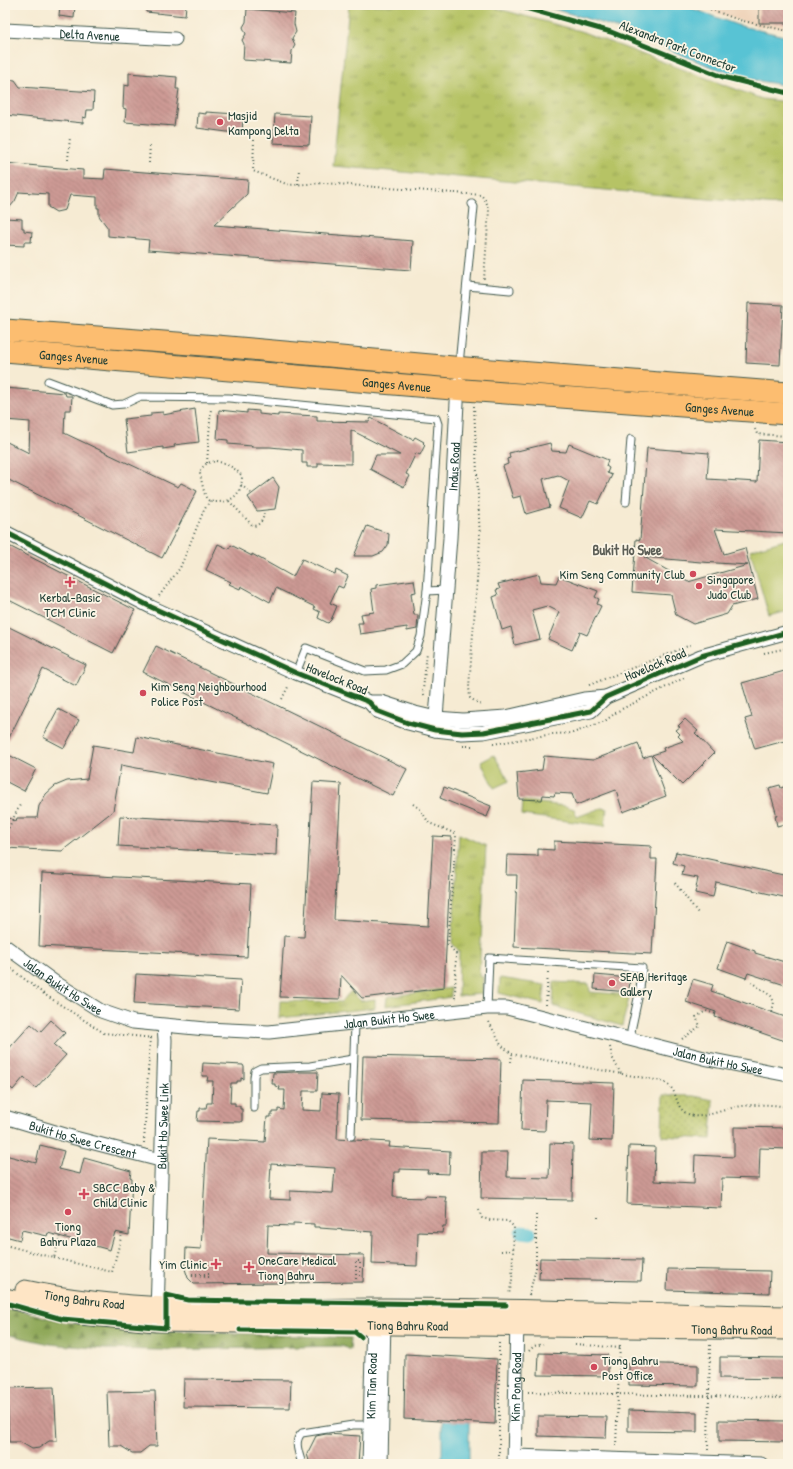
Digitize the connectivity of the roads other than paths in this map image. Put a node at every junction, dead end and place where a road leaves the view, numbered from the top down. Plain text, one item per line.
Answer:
1 (5, 30) edge
2 (175, 39) dead end
3 (472, 204) dead end
4 (467, 286) junction
5 (510, 290) dead end
6 (5, 330) edge
7 (5, 351) edge
8 (458, 367) junction
9 (48, 381) dead end
10 (457, 389) junction
11 (788, 393) edge
12 (788, 414) edge
13 (631, 438) dead end
14 (626, 502) dead end
15 (5, 532) edge
16 (446, 590) junction
17 (427, 591) junction
18 (788, 632) edge
19 (296, 673) junction
20 (435, 724) junction
21 (5, 946) edge
22 (487, 1008) junction
23 (355, 1024) junction
24 (164, 1026) junction
25 (634, 1040) junction
26 (353, 1059) junction
27 (788, 1075) edge
28 (254, 1108) dead end
29 (5, 1117) edge
30 (351, 1136) dead end
31 (160, 1160) junction
32 (5, 1286) edge
33 (5, 1298) edge
34 (517, 1309) junction
35 (157, 1315) junction
36 (378, 1316) junction
37 (788, 1316) edge
38 (788, 1330) edge
39 (376, 1420) junction
40 (514, 1460) edge
41 (654, 1462) edge
42 (302, 1464) edge
43 (369, 1464) edge
44 (381, 1464) edge
45 (750, 1464) edge
46 (761, 1464) edge

1 - 2 street, Delta Avenue
3 - 4 lane, Indus Road
4 - 5 lane
4 - 8 lane, Indus Road
6 - 8 main road, Ganges Avenue
7 - 10 main road, Ganges Avenue
8 - 10 street, Indus Road
8 - 11 main road, Ganges Avenue
9 - 17 lane
10 - 12 main road, Ganges Avenue
10 - 16 street, Indus Road
13 - 14 lane
15 - 19 street, Havelock Road
16 - 17 lane
16 - 20 street, Indus Road
17 - 19 lane
18 - 20 street, Havelock Road
19 - 20 street, Havelock Road
21 - 24 street, Jalan Bukit Ho Swee
22 - 23 street, Jalan Bukit Ho Swee
22 - 25 street, Jalan Bukit Ho Swee
22 - 25 lane
23 - 24 street, Jalan Bukit Ho Swee
23 - 26 lane
24 - 31 street, Bukit Ho Swee Link
25 - 27 street, Jalan Bukit Ho Swee
26 - 28 lane
26 - 30 lane
29 - 31 street, Bukit Ho Swee Crescent
31 - 35 street, Bukit Ho Swee Link
32 - 35 main road, Tiong Bahru Road
33 - 35 main road, Tiong Bahru Road
34 - 36 main road, Tiong Bahru Road
34 - 37 main road, Tiong Bahru Road
34 - 38 main road, Tiong Bahru Road
34 - 40 street, Kim Pong Road
35 - 36 main road, Tiong Bahru Road
36 - 39 street, Kim Tian Road
39 - 42 lane
39 - 43 street, Kim Tian Road
39 - 44 street, Kim Tian Road
40 - 41 street
41 - 45 street
45 - 46 street

